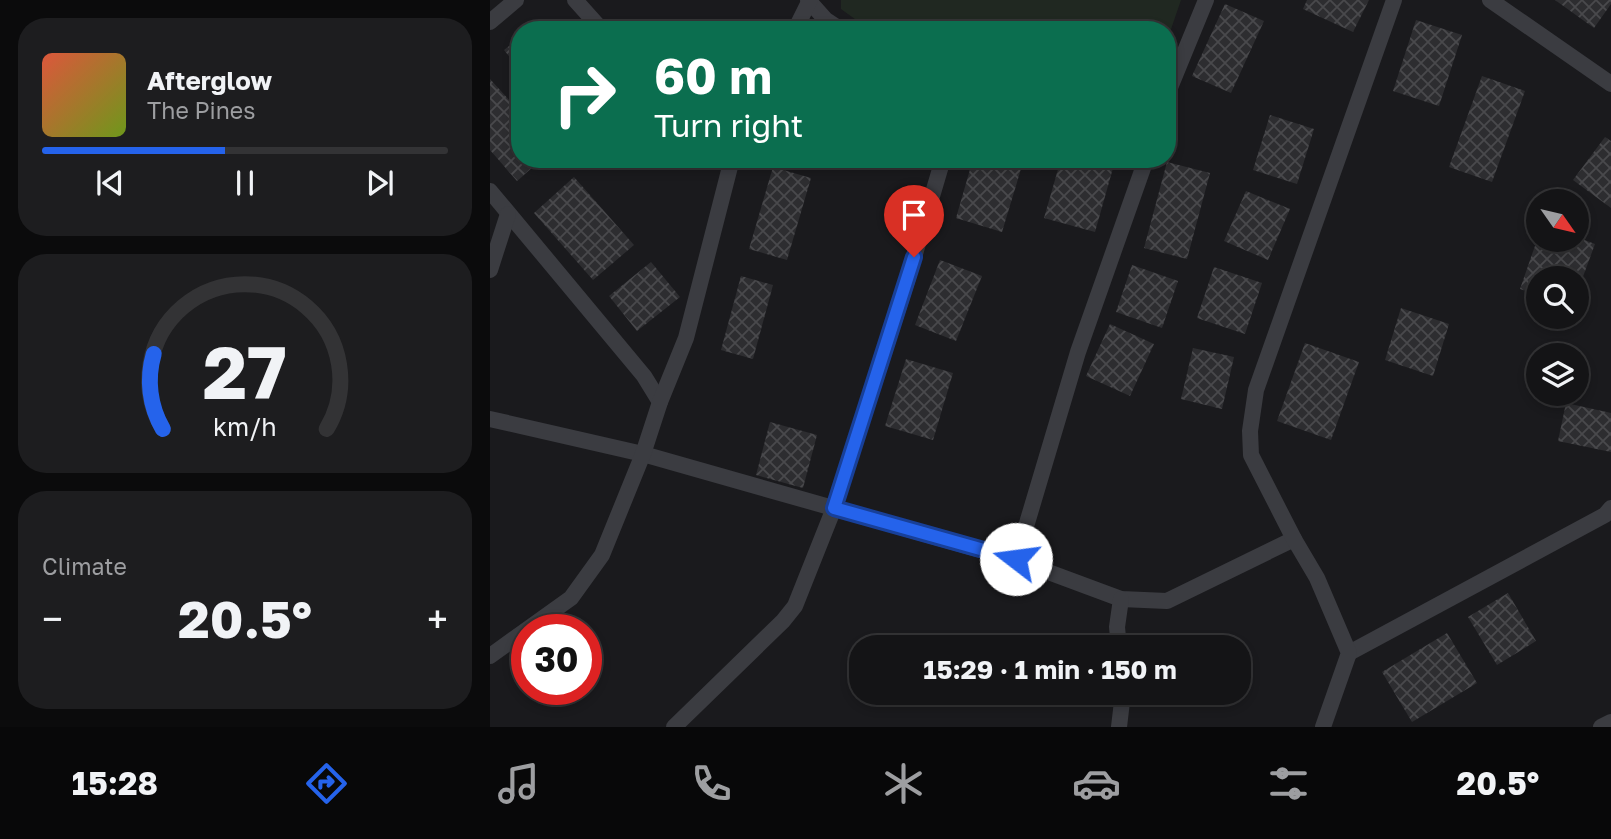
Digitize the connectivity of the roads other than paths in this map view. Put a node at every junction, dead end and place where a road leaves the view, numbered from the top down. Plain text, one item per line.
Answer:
1 (516, 0) edge
2 (575, 0) edge
3 (809, 0) edge
4 (1206, 0) edge
5 (1394, 0) edge
6 (1490, 0) edge
7 (594, 21) edge
8 (799, 21) edge
9 (828, 21) edge
10 (490, 22) edge
11 (1176, 74) edge
12 (1611, 84) edge
13 (729, 168) edge
14 (940, 168) edge
15 (1143, 168) edge
16 (490, 191) edge
17 (508, 214) junction
18 (490, 270) edge
19 (660, 402) junction
20 (490, 419) edge
21 (643, 454) junction
22 (834, 508) junction
23 (1611, 508) edge
24 (1294, 539) junction
25 (1016, 559) junction
26 (1122, 599) junction
27 (1118, 635) edge
28 (1349, 653) junction
29 (490, 656) edge
30 (1122, 705) edge
31 (1611, 722) edge
32 (674, 727) edge
33 (1119, 727) edge
34 (1323, 727) edge
35 (1601, 727) edge

1 - 10 street
2 - 7 street
3 - 8 street
3 - 9 street
4 - 11 street
5 - 24 street
6 - 12 street
13 - 19 street
14 - 22 street
15 - 25 street
16 - 17 street
17 - 18 street
17 - 19 street
19 - 21 street
20 - 21 street
21 - 22 street
21 - 29 street
22 - 25 street
22 - 32 street
23 - 28 street
24 - 26 street
24 - 28 street
25 - 26 street
26 - 27 street
28 - 34 street
30 - 33 street
31 - 35 street

